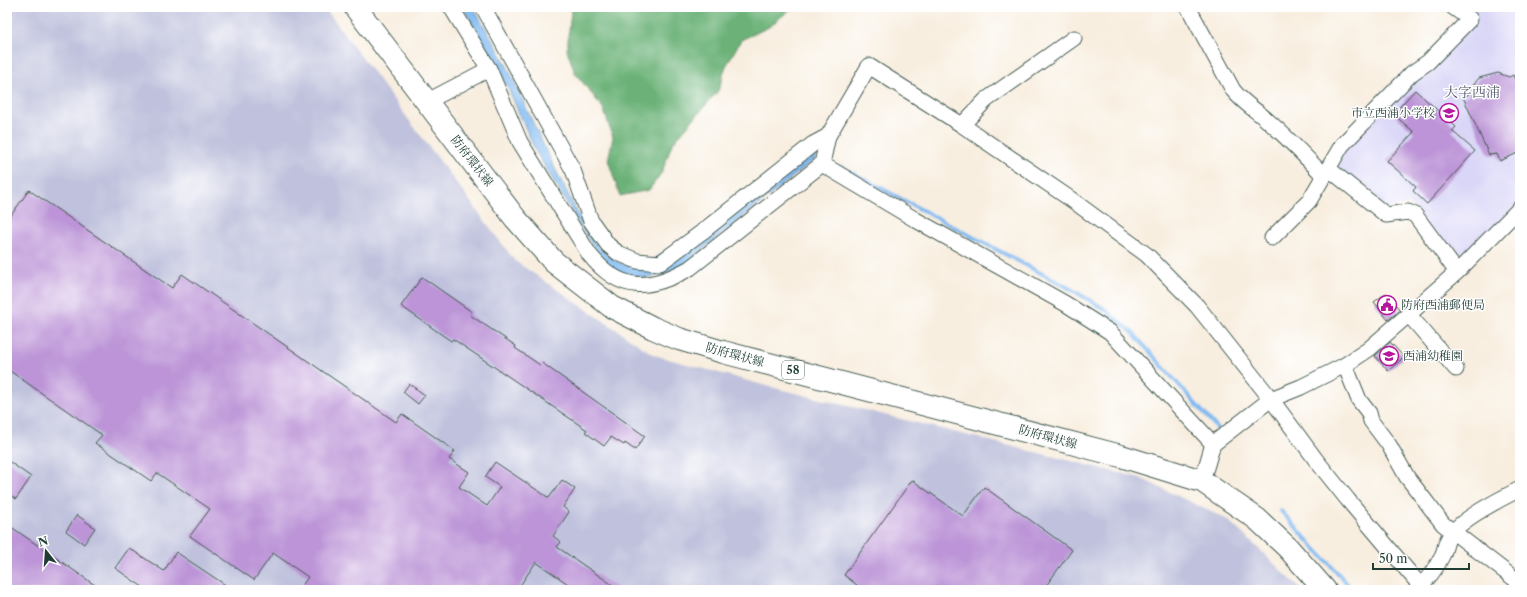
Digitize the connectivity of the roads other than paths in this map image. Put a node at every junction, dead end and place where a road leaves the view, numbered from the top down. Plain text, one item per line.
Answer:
1 (356, 7) edge
2 (451, 7) edge
3 (483, 7) edge
4 (1188, 7) edge
5 (1453, 7) edge
6 (1074, 38) dead end
7 (489, 69) junction
8 (426, 102) junction
9 (962, 125) junction
10 (828, 136) junction
11 (822, 164) junction
12 (1327, 172) junction
13 (1520, 208) edge
14 (1272, 238) dead end
15 (1457, 272) junction
16 (1409, 315) junction
17 (1345, 365) junction
18 (1456, 370) dead end
19 (1272, 399) junction
20 (1213, 444) junction
21 (1202, 481) junction
22 (1520, 489) edge
23 (1452, 533) junction
24 (1520, 583) edge
25 (1420, 588) edge
26 (1325, 590) edge

1 - 8 main road, 防府環状線 / 58
2 - 7 street
3 - 10 street
4 - 12 street
5 - 12 street
6 - 9 street
7 - 8 street
7 - 11 street
8 - 21 main road, 防府環状線 / 58
9 - 10 street
9 - 19 street
10 - 11 street
11 - 20 street
12 - 14 street
12 - 15 street
13 - 15 street
15 - 16 street
16 - 17 street
16 - 18 street
17 - 19 street
17 - 23 street
19 - 20 street
19 - 25 street
20 - 21 street
21 - 26 main road, 防府環状線 / 58
22 - 23 street
23 - 24 street
23 - 25 street

